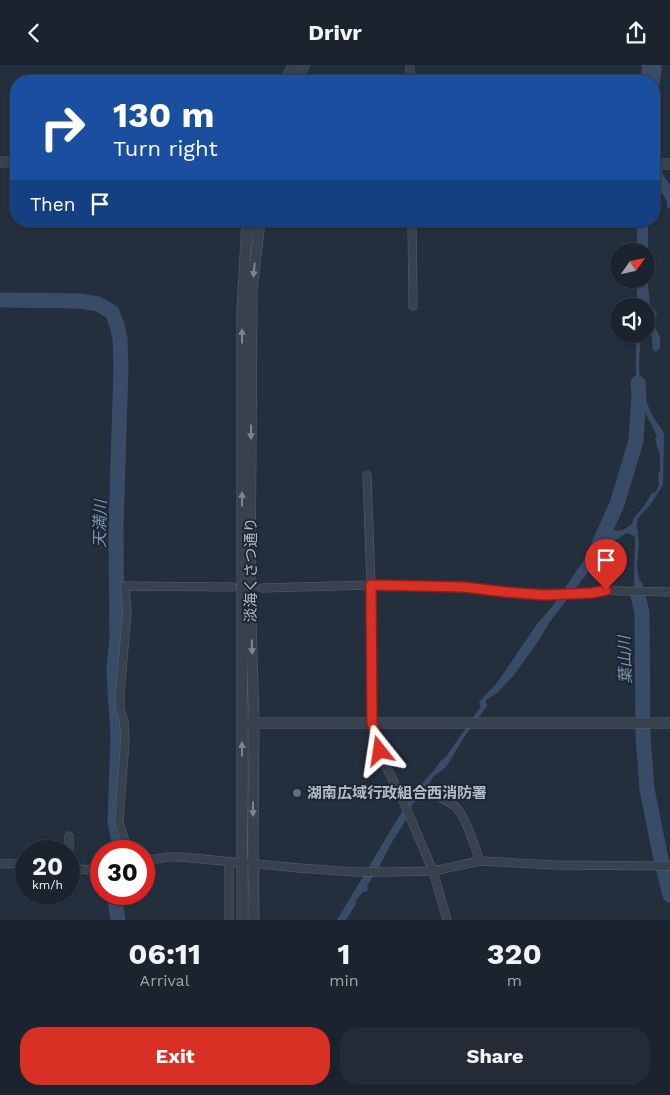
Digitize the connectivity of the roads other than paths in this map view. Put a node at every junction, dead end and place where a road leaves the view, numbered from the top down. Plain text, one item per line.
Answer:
1 (246, 227) edge
2 (259, 227) edge
3 (412, 227) edge
4 (413, 306) dead end
5 (366, 475) dead end
6 (371, 585) junction
7 (232, 587) tunnel mouth
8 (263, 587) tunnel mouth
9 (670, 592) edge
10 (254, 723) junction
11 (372, 723) junction
12 (670, 723) edge
13 (242, 724) junction
14 (441, 798) dead end
15 (69, 836) dead end
16 (69, 840) edge
17 (125, 840) edge
18 (155, 859) edge
19 (480, 861) junction
20 (229, 862) junction
21 (15, 863) edge
22 (241, 863) junction
23 (253, 863) junction
24 (0, 864) edge
25 (670, 866) edge
26 (433, 871) junction
27 (229, 920) edge
28 (242, 920) edge
29 (254, 920) edge
30 (447, 920) edge

13 -> 1 street, 淡海くさつ通り
2 -> 10 street, 淡海くさつ通り
3 - 4 street
5 - 6 street
6 - 8 street
6 - 9 street
6 - 11 street
7 - 17 street
10 - 11 street
10 - 13 street
10 -> 23 street, 淡海くさつ通り
11 - 12 street
11 - 26 street
22 -> 13 street, 淡海くさつ通り
14 - 19 street
15 - 16 street
18 - 20 street
19 - 25 street
19 - 26 street
20 - 22 street
20 - 27 street
21 - 24 street
22 - 23 street
22 - 28 street, 淡海くさつ通り
23 - 26 street
23 - 29 street, 淡海くさつ通り
26 - 30 street

